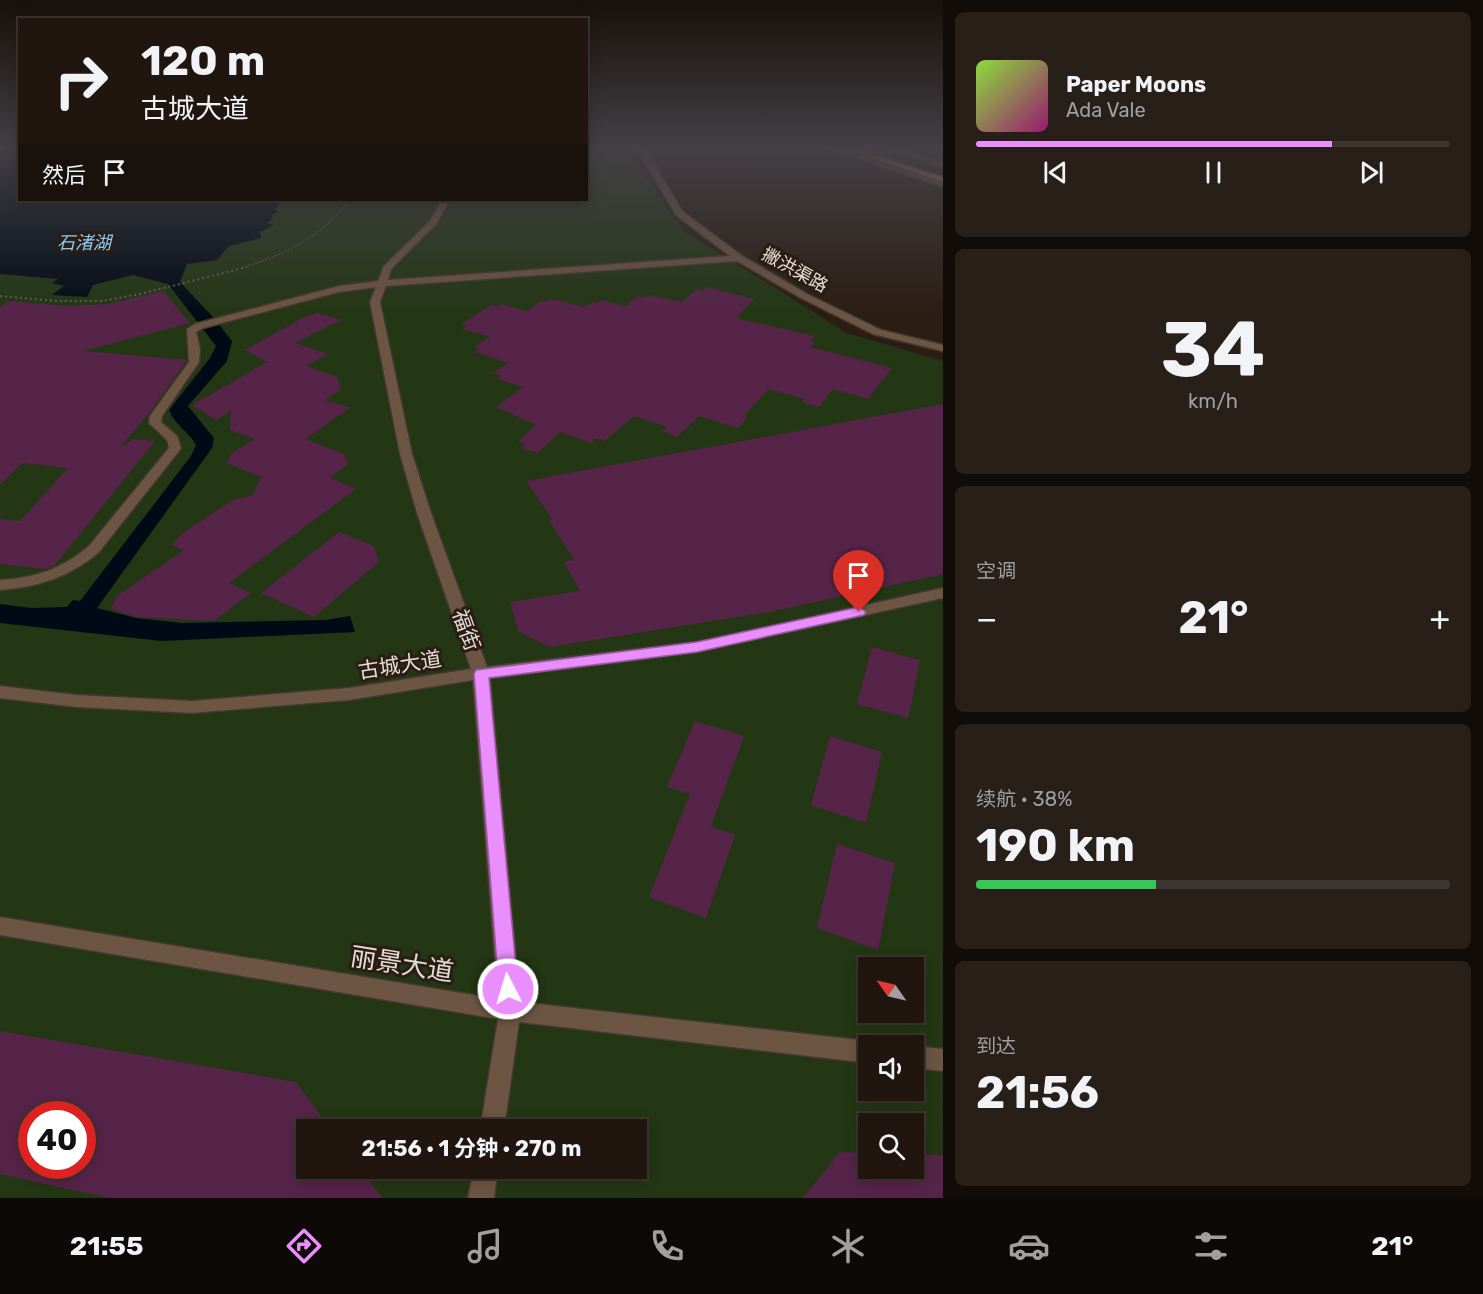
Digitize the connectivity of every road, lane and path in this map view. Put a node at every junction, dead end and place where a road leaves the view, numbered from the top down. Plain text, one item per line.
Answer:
1 (348, 203) edge
2 (444, 203) edge
3 (673, 203) edge
4 (740, 258) junction
5 (382, 284) junction
6 (0, 296) edge
7 (5, 297) junction
8 (0, 301) edge
9 (943, 348) edge
10 (0, 585) edge
11 (943, 593) edge
12 (481, 674) junction
13 (0, 692) edge
14 (0, 926) edge
15 (510, 1011) junction
16 (858, 1051) edge
17 (924, 1058) edge
18 (943, 1060) edge
19 (494, 1119) edge
20 (484, 1179) edge
21 (481, 1198) edge

1 - 7 path
2 - 5 street, 福街
3 - 4 street, 撇洪渠路
4 - 5 street
4 - 9 street, 撇洪渠路
5 - 10 street
5 - 12 street, 福街
6 - 7 path
7 - 8 path
11 - 12 street, 古城大道
12 - 13 street, 古城大道
12 - 15 street, 福街
14 - 15 street, 丽景大道
15 - 16 street, 丽景大道
15 - 19 street, 福街
17 - 18 street
20 - 21 street

